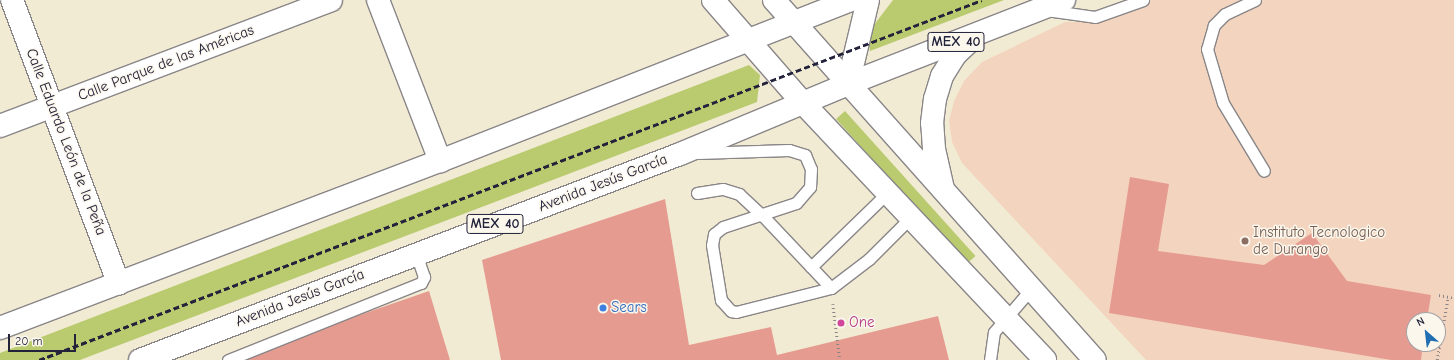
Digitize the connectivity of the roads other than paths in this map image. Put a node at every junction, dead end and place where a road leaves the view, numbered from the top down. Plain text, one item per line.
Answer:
1 (12, 0) edge
2 (331, 0) edge
3 (378, 0) edge
4 (713, 0) edge
5 (774, 0) edge
6 (850, 0) edge
7 (868, 0) edge
8 (1064, 0) edge
9 (1143, 0) edge
10 (1255, 0) edge
11 (1040, 9) junction
12 (794, 23) junction
13 (979, 33) junction
14 (749, 41) junction
15 (848, 84) junction
16 (803, 103) junction
17 (53, 106) junction
18 (0, 126) edge
19 (680, 154) junction
20 (440, 161) junction
21 (1264, 171) dead end
22 (944, 189) junction
23 (888, 192) junction
24 (698, 193) dead end
25 (763, 216) junction
26 (911, 217) junction
27 (416, 254) junction
28 (811, 267) junction
29 (119, 284) junction
30 (830, 288) junction
31 (1031, 289) junction
32 (1005, 317) junction
33 (0, 328) edge
34 (140, 360) edge
35 (228, 360) edge
36 (990, 360) edge
37 (1045, 360) edge
38 (1095, 360) edge

1 - 17 main road, Calle Eduardo León de la Peña
2 - 17 main road, Calle Parque de las Américas
3 - 20 main road
4 - 14 main road
5 - 12 main road
6 - 12 main road
7 - 15 main road
8 - 11 main road, Avenida Jesús García / MEX 40
9 - 11 lane
10 - 21 lane
11 - 13 main road, Avenida Jesús García / MEX 40
12 - 14 main road
12 - 15 main road
13 - 15 main road, Avenida Jesús García / MEX 40
13 - 22 main road
14 - 16 main road
14 - 20 main road
15 - 16 main road, Avenida Jesús García / MEX 40
15 - 22 main road
16 - 19 main road, Avenida Jesús García / MEX 40
16 - 23 main road
17 - 18 main road, Calle Parque de las Américas
17 - 29 main road, Calle Eduardo León de la Peña
19 - 25 lane
19 - 27 main road, Avenida Jesús García / MEX 40
20 - 29 main road
22 - 31 main road
23 - 26 main road
23 - 28 lane
24 - 25 lane
25 - 28 lane
25 - 30 lane
26 - 30 lane
26 - 32 main road
27 - 34 main road, Avenida Jesús García / MEX 40
27 - 35 lane
28 - 30 lane
29 - 33 main road
31 - 32 lane
31 - 38 main road
32 - 36 lane
32 - 37 main road

